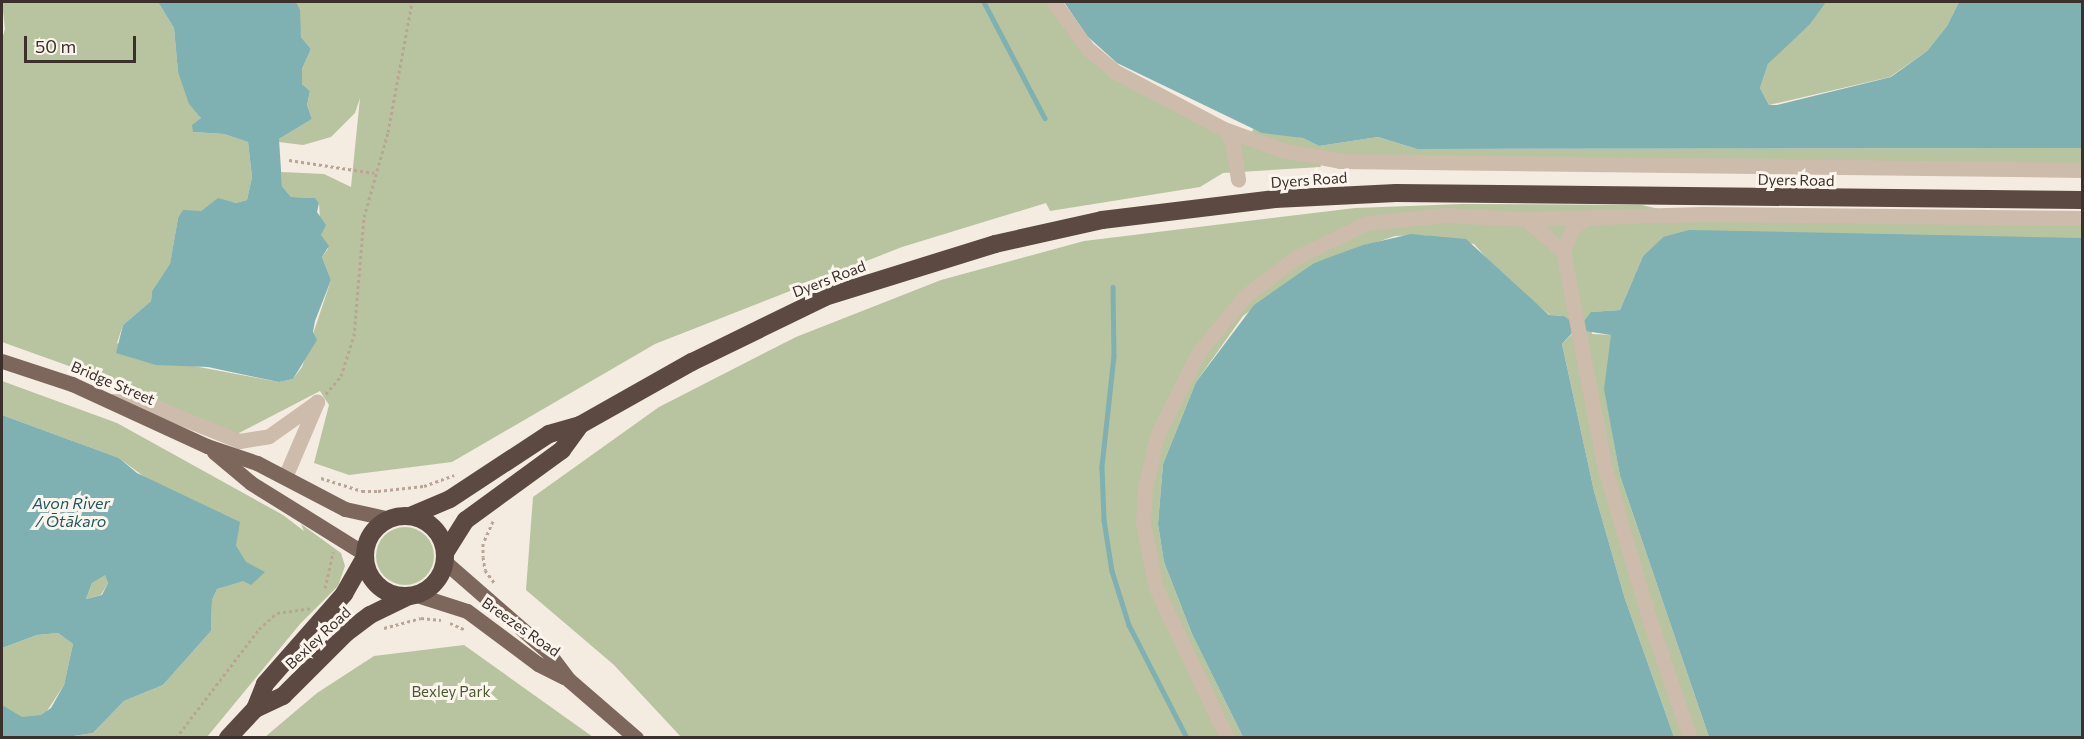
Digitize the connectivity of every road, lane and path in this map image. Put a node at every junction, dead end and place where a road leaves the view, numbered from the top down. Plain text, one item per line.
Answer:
1 (412, 2) edge
2 (1054, 2) edge
3 (1224, 129) junction
4 (289, 160) dead end
5 (2082, 170) edge
6 (374, 173) junction
7 (1238, 180) dead end
8 (2082, 200) edge
9 (1587, 217) junction
10 (2082, 218) edge
11 (1526, 219) junction
12 (1563, 251) junction
13 (2, 361) edge
14 (111, 401) junction
15 (316, 402) junction
16 (580, 425) junction
17 (207, 446) junction
18 (285, 477) junction
19 (438, 481) dead end
20 (362, 491) dead end
21 (410, 516) junction
22 (390, 519) junction
23 (486, 534) dead end
24 (333, 556) dead end
25 (365, 556) junction
26 (445, 557) junction
27 (485, 570) dead end
28 (321, 595) dead end
29 (413, 595) junction
30 (316, 603) dead end
31 (447, 621) dead end
32 (381, 629) dead end
33 (569, 680) junction
34 (255, 709) junction
35 (176, 738) edge
36 (228, 738) edge
37 (636, 738) edge
38 (1227, 738) edge
39 (1690, 738) edge

1 - 6 path
2 - 3 lane
3 - 5 lane
3 - 7 lane
4 - 6 path
6 - 15 path
8 - 16 highway, Dyers Road
9 - 10 lane
9 - 11 lane
9 - 12 lane
11 - 12 lane
11 - 38 lane
12 - 39 lane
13 - 14 main road, Bridge Street
14 - 15 lane
14 - 17 main road, Bridge Street
15 - 18 lane
16 - 21 highway, Dyers Road
16 - 26 highway, Dyers Road
17 - 18 main road, Bridge Street
17 - 25 main road, Bridge Street
18 - 22 main road, Bridge Street
19 - 20 path
21 - 22 highway
21 - 26 highway
22 - 25 highway
23 - 27 path
24 - 28 path
25 - 29 highway
25 - 34 highway, Bexley Road
26 - 29 highway
26 - 33 main road, Breezes Road
29 - 33 main road, Breezes Road
29 - 34 highway, Bexley Road
30 - 35 path
31 - 32 path
33 - 37 main road, Breezes Road
34 - 36 highway, Bexley Road

